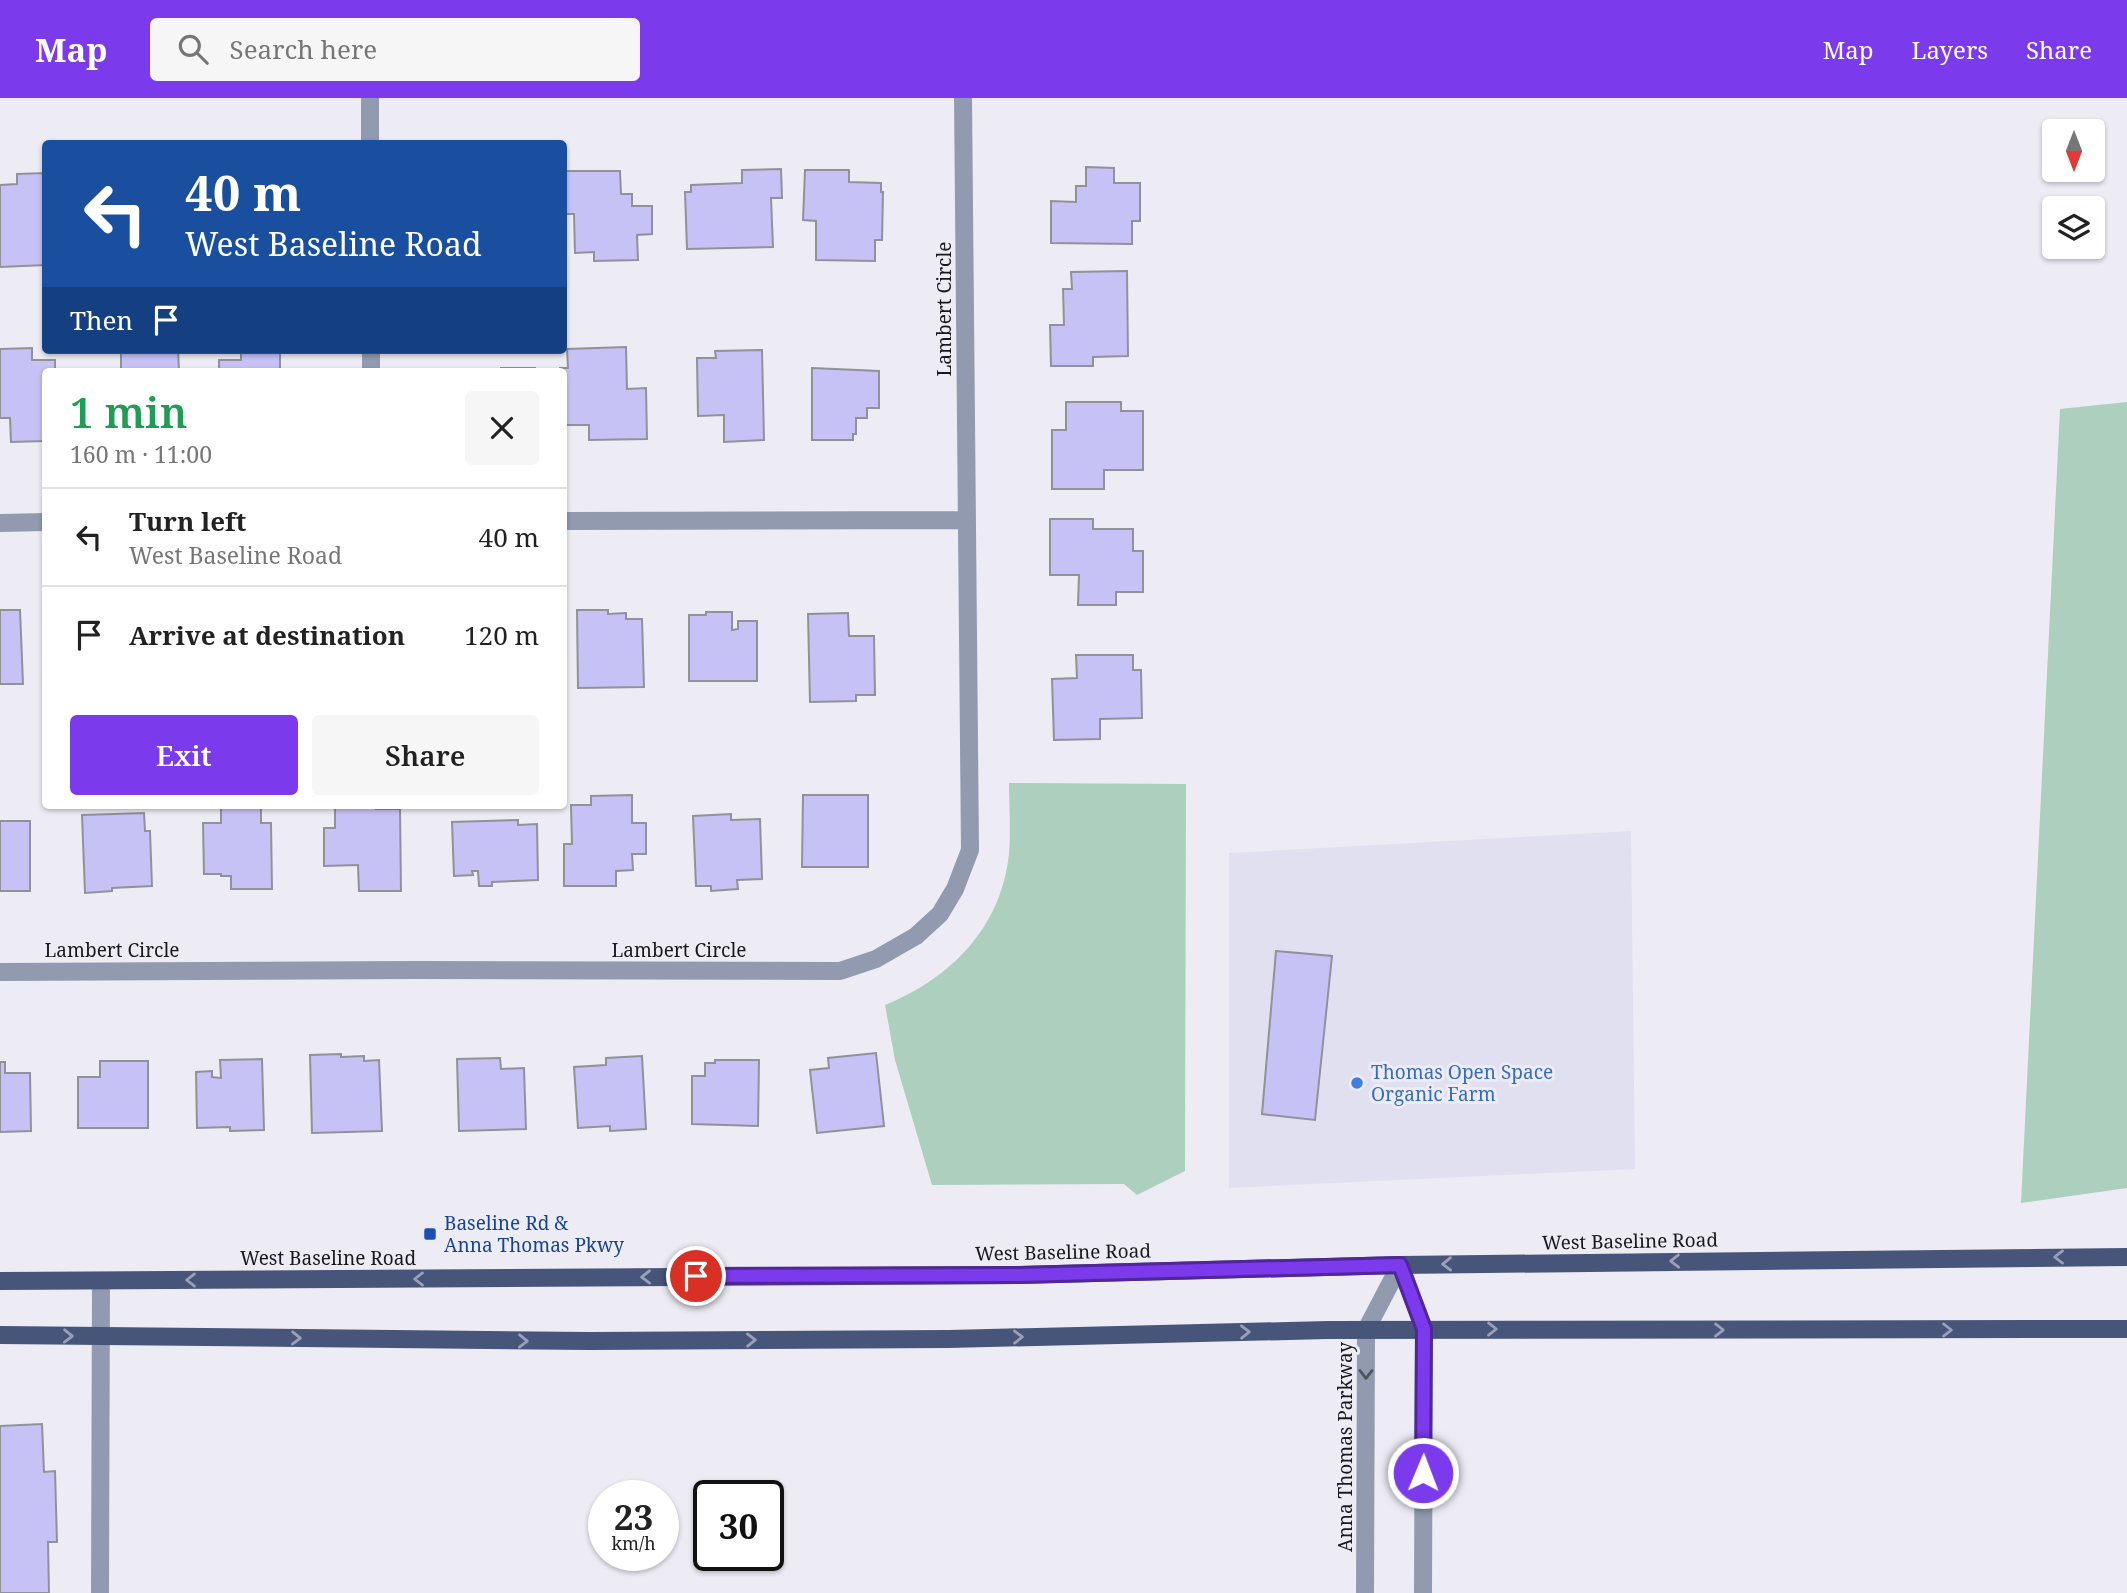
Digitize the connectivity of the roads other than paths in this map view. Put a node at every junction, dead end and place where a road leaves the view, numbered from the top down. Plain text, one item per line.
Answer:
1 (370, 98) edge
2 (963, 98) edge
3 (370, 140) edge
4 (966, 520) junction
5 (567, 521) edge
6 (42, 522) edge
7 (0, 523) edge
8 (0, 972) edge
9 (2127, 1257) edge
10 (1400, 1265) junction
11 (0, 1280) edge
12 (102, 1280) junction
13 (1366, 1329) junction
14 (1424, 1329) junction
15 (2127, 1329) edge
16 (0, 1335) edge
17 (102, 1336) junction
18 (100, 1593) edge
19 (1365, 1593) edge
20 (1423, 1593) edge

1 - 3 street
2 - 4 street, Lambert Circle
4 - 5 street
4 - 8 street, Lambert Circle
6 - 7 street
9 -> 10 main road, West Baseline Road
10 -> 12 main road, West Baseline Road
10 - 13 street, Anna Thomas Parkway
10 - 14 street
11 - 12 main road, West Baseline Road
12 - 17 street
13 - 14 main road
17 -> 13 main road
13 -> 19 street, Anna Thomas Parkway
14 -> 15 main road
14 - 20 street
16 -> 17 main road
17 - 18 street

